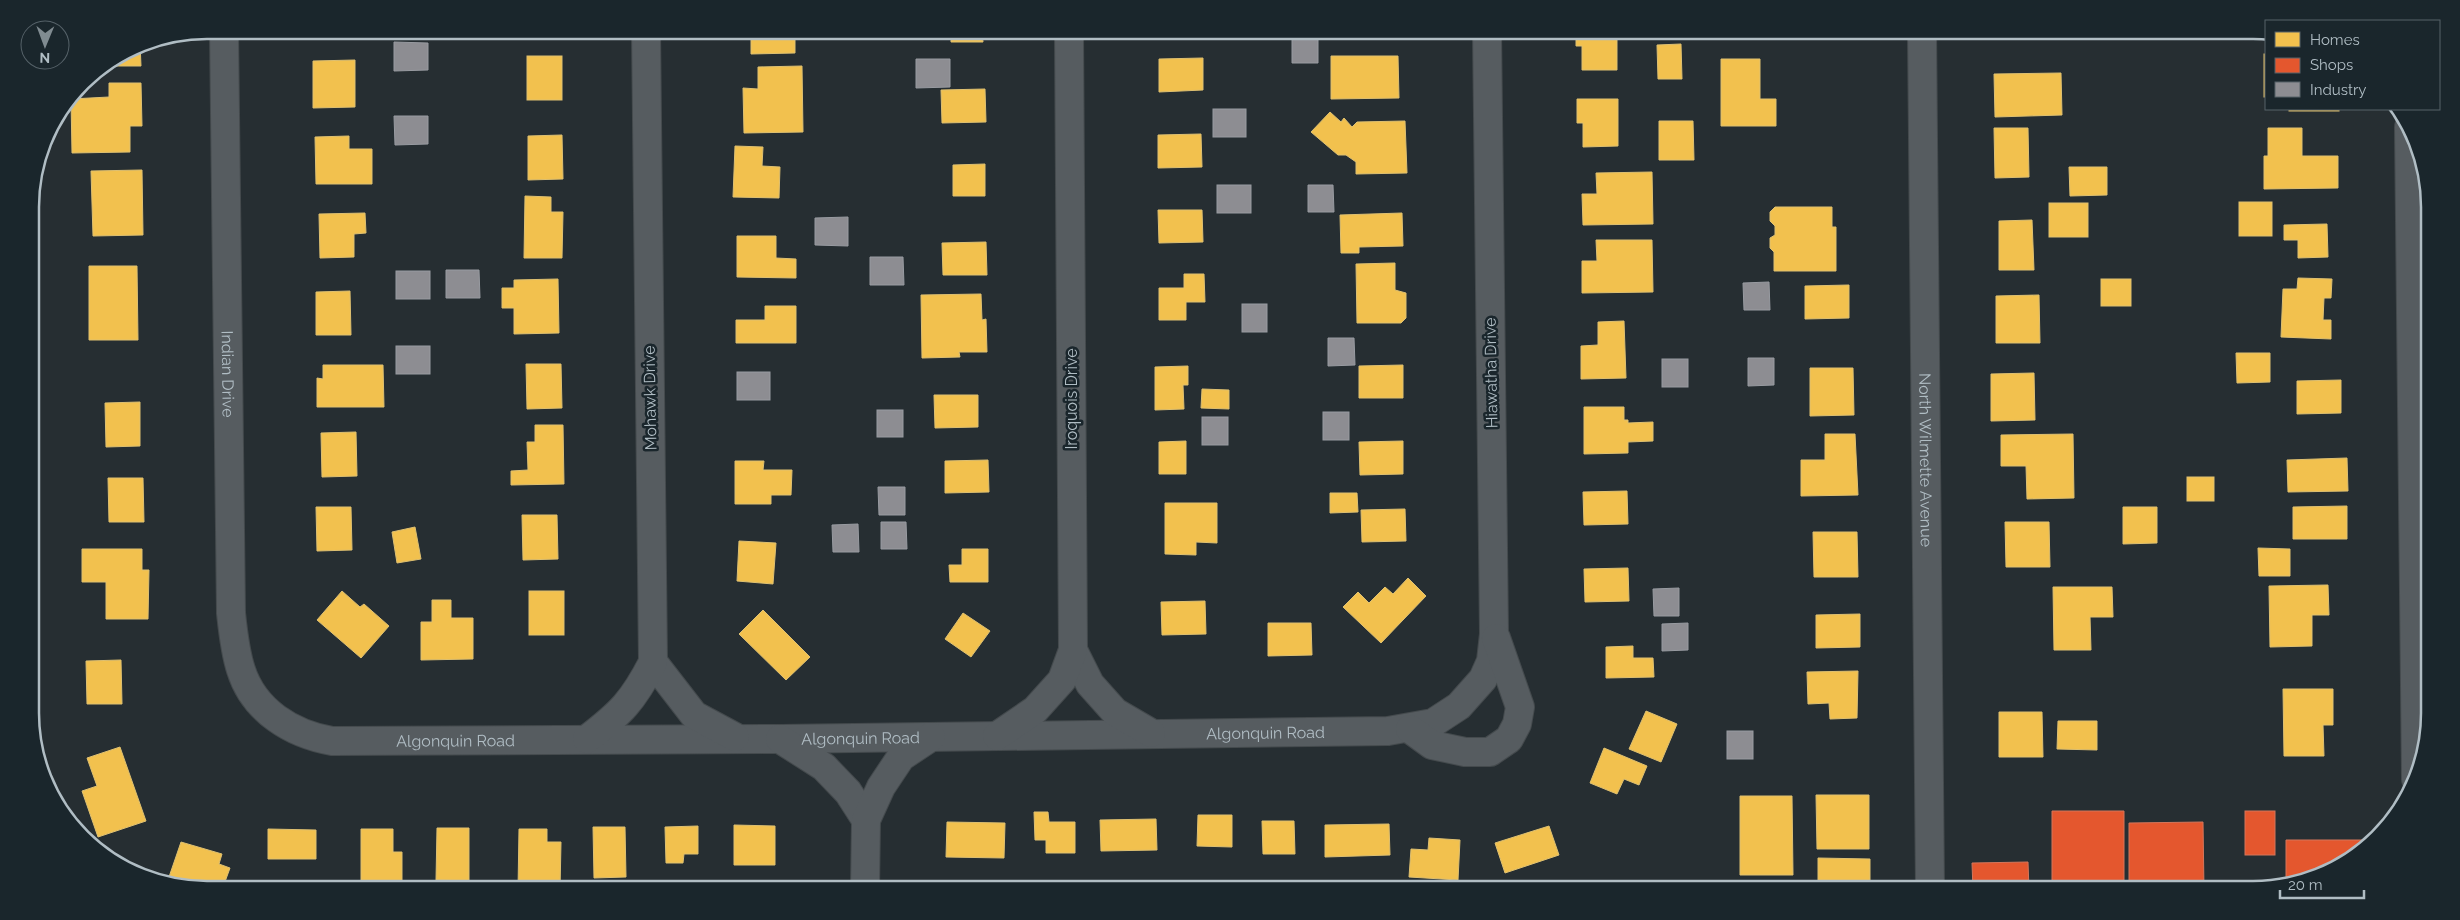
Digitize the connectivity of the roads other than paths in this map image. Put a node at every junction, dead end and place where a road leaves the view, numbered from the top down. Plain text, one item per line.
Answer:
1 (224, 39) edge
2 (646, 39) edge
3 (1069, 39) edge
4 (1487, 39) edge
5 (1922, 39) edge
6 (2409, 146) edge
7 (1494, 634) junction
8 (1073, 650) junction
9 (653, 662) junction
10 (1459, 706) joint
11 (266, 709) joint
12 (1410, 729) junction
13 (1151, 733) junction
14 (996, 736) junction
15 (931, 737) junction
16 (586, 739) junction
17 (738, 739) junction
18 (780, 739) junction
19 (2416, 754) edge
20 (866, 820) junction
21 (865, 881) edge
22 (1930, 881) edge

1 - 11 street, Indian Drive
2 - 9 street, Mohawk Drive
3 - 8 street, Iroquois Drive
4 - 7 street, Hiawatha Drive
5 - 22 street, North Wilmette Avenue
6 - 19 street
7 - 10 street, Hiawatha Drive
7 - 12 street
8 - 13 street
8 - 14 street, Iroquois Drive
9 - 16 street, Mohawk Drive
9 - 17 street
10 - 12 street, Algonquin Road
11 - 16 street, Algonquin Road
12 - 13 street, Algonquin Road
13 - 14 street, Algonquin Road
14 - 15 street, Algonquin Road
15 - 18 street, Algonquin Road
15 - 20 street
16 - 17 street, Algonquin Road
17 - 18 street, Algonquin Road
18 - 20 street
20 - 21 street

